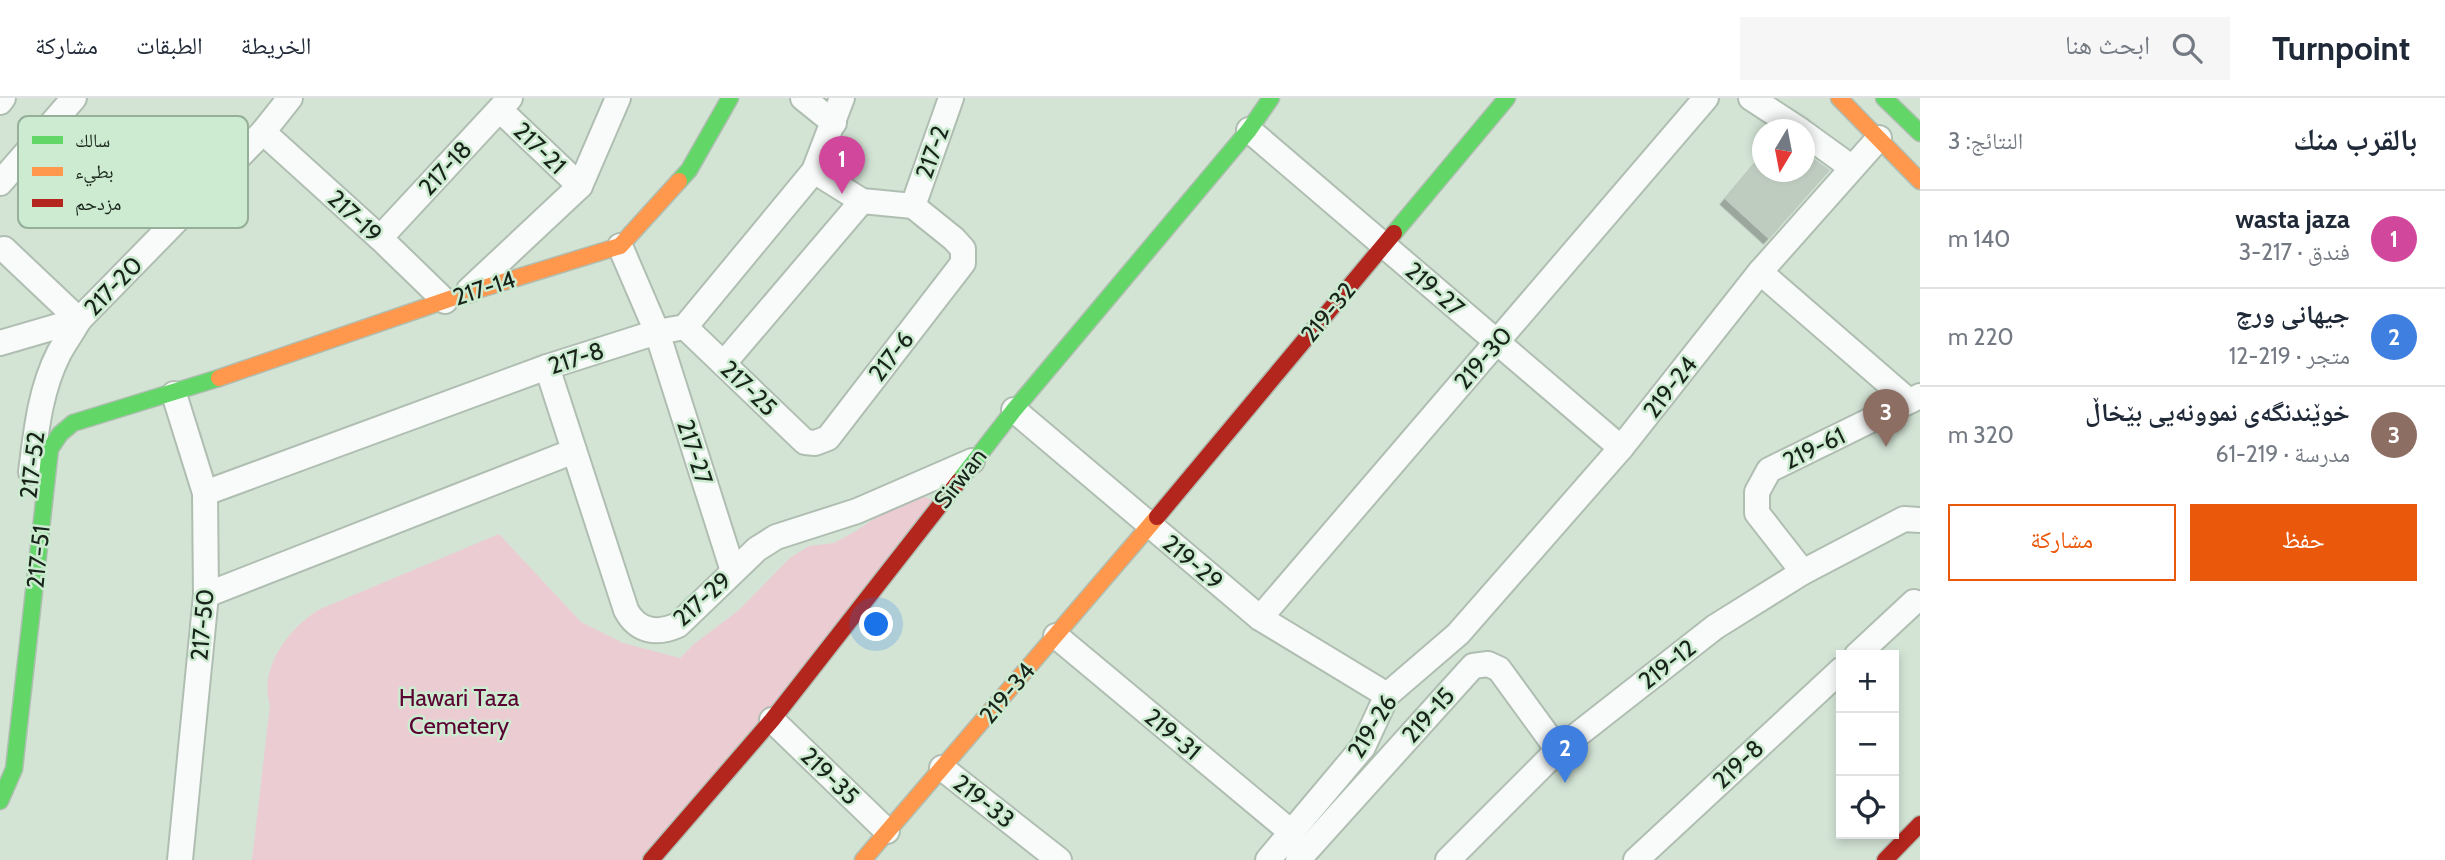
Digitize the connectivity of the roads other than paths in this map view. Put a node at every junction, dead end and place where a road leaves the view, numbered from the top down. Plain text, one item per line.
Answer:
1 (74, 98) edge
2 (290, 98) edge
3 (618, 98) edge
4 (730, 98) edge
5 (803, 98) edge
6 (842, 98) edge
7 (951, 98) edge
8 (1271, 98) edge
9 (1507, 98) edge
10 (1706, 98) edge
11 (1751, 98) edge
12 (1839, 98) edge
13 (1884, 98) edge
14 (505, 104) edge
15 (58, 116) edge
16 (1783, 119) edge
17 (834, 123) junction
18 (1250, 130) junction
19 (263, 132) junction
20 (1920, 133) edge
21 (1879, 138) junction
22 (1815, 141) edge
23 (248, 147) edge
24 (18, 162) edge
25 (1852, 167) junction
26 (814, 172) junction
27 (1920, 181) edge
28 (0, 183) edge
29 (580, 186) junction
30 (862, 201) junction
31 (913, 206) junction
32 (169, 228) edge
33 (380, 238) junction
34 (1384, 245) junction
35 (620, 246) junction
36 (4, 249) dead end
37 (1760, 272) junction
38 (455, 298) junction
39 (79, 320) junction
40 (685, 327) junction
41 (657, 332) junction
42 (1497, 342) junction
43 (0, 343) edge
44 (724, 363) junction
45 (547, 367) junction
46 (174, 394) junction
47 (1915, 398) edge
48 (1014, 410) junction
49 (816, 443) joint
50 (1621, 448) junction
51 (574, 451) junction
52 (975, 460) junction
53 (205, 493) junction
54 (1920, 520) edge
55 (1150, 525) junction
56 (733, 571) junction
57 (1803, 572) junction
58 (206, 594) junction
59 (1918, 598) edge
60 (1260, 618) junction
61 (1458, 634) joint
62 (1056, 636) junction
63 (1862, 650) edge
64 (1836, 675) edge
65 (1387, 695) junction
66 (772, 720) junction
67 (0, 744) edge
68 (1558, 750) junction
69 (942, 768) junction
70 (0, 801) edge
71 (1920, 824) edge
72 (887, 831) junction
73 (1291, 832) junction
74 (1645, 857) edge
75 (180, 860) edge
76 (651, 860) edge
77 (863, 860) edge
78 (1059, 860) edge
79 (1268, 860) edge
80 (1298, 860) edge
81 (1448, 860) edge
82 (1885, 860) edge

1 - 15 street
2 - 19 street, 217-20
3 - 29 street
4 - 35 street
5 - 17 street
6 - 17 street
7 - 31 street, 217-2
8 - 18 street, Sirwan
9 - 34 street, 219-32
10 - 42 street, 219-30
11 - 16 street
12 - 21 street
13 - 20 street
14 - 29 street, 217-21
14 - 33 street, 217-18
17 - 26 street
18 - 34 street, 219-27
18 - 48 street, Sirwan
19 - 23 street, 217-20
19 - 33 street, 217-19
21 - 25 street, 219-24
21 - 27 street
22 - 25 street
24 - 28 street
25 - 37 street, 219-24
26 - 30 street
26 - 40 street
29 - 38 street
30 - 31 street
30 - 44 street
31 - 49 street, 217-6
32 - 39 street, 217-20
33 - 38 street, 217-19
34 - 42 street, 219-27
34 - 55 street, 219-32
35 - 38 street, 217-14
35 - 41 street, 217-27
36 - 39 street
37 - 47 street
37 - 50 street, 219-24
38 - 46 street, 217-14
39 - 43 street
39 - 67 street, 217-52
40 - 41 street, 217-8
40 - 44 street, 217-25
41 - 45 street, 217-8
41 - 56 street, 217-27
42 - 50 street, 219-27
42 - 60 street, 219-30
44 - 49 street, 217-25
45 - 51 street, 217-29
45 - 53 street, 217-8
46 - 53 street, 217-50
46 - 70 street, 217-51
47 - 57 street, 219-61
48 - 52 street, Sirwan
48 - 55 street, 219-29
50 - 61 street, 219-24
51 - 56 street, 217-29
51 - 58 street
52 - 56 street, 217-29
52 - 66 street, Sirwan
53 - 58 street, 217-50
54 - 57 street, 219-12
55 - 60 street, 219-29
55 - 62 street, 219-34
57 - 68 street, 219-12
58 - 75 street, 217-50
59 - 63 street
60 - 65 street, 219-29
61 - 65 street, 219-26
62 - 69 street, 219-34
62 - 73 street, 219-31
64 - 74 street, 219-8
65 - 73 street, 219-26
66 - 72 street, 219-35
66 - 76 street, Sirwan
68 - 80 street, 219-15
68 - 81 street, 219-12
69 - 72 street, 219-34
69 - 78 street, 219-33
71 - 82 street
72 - 77 street, 219-34
73 - 79 street, 219-26

